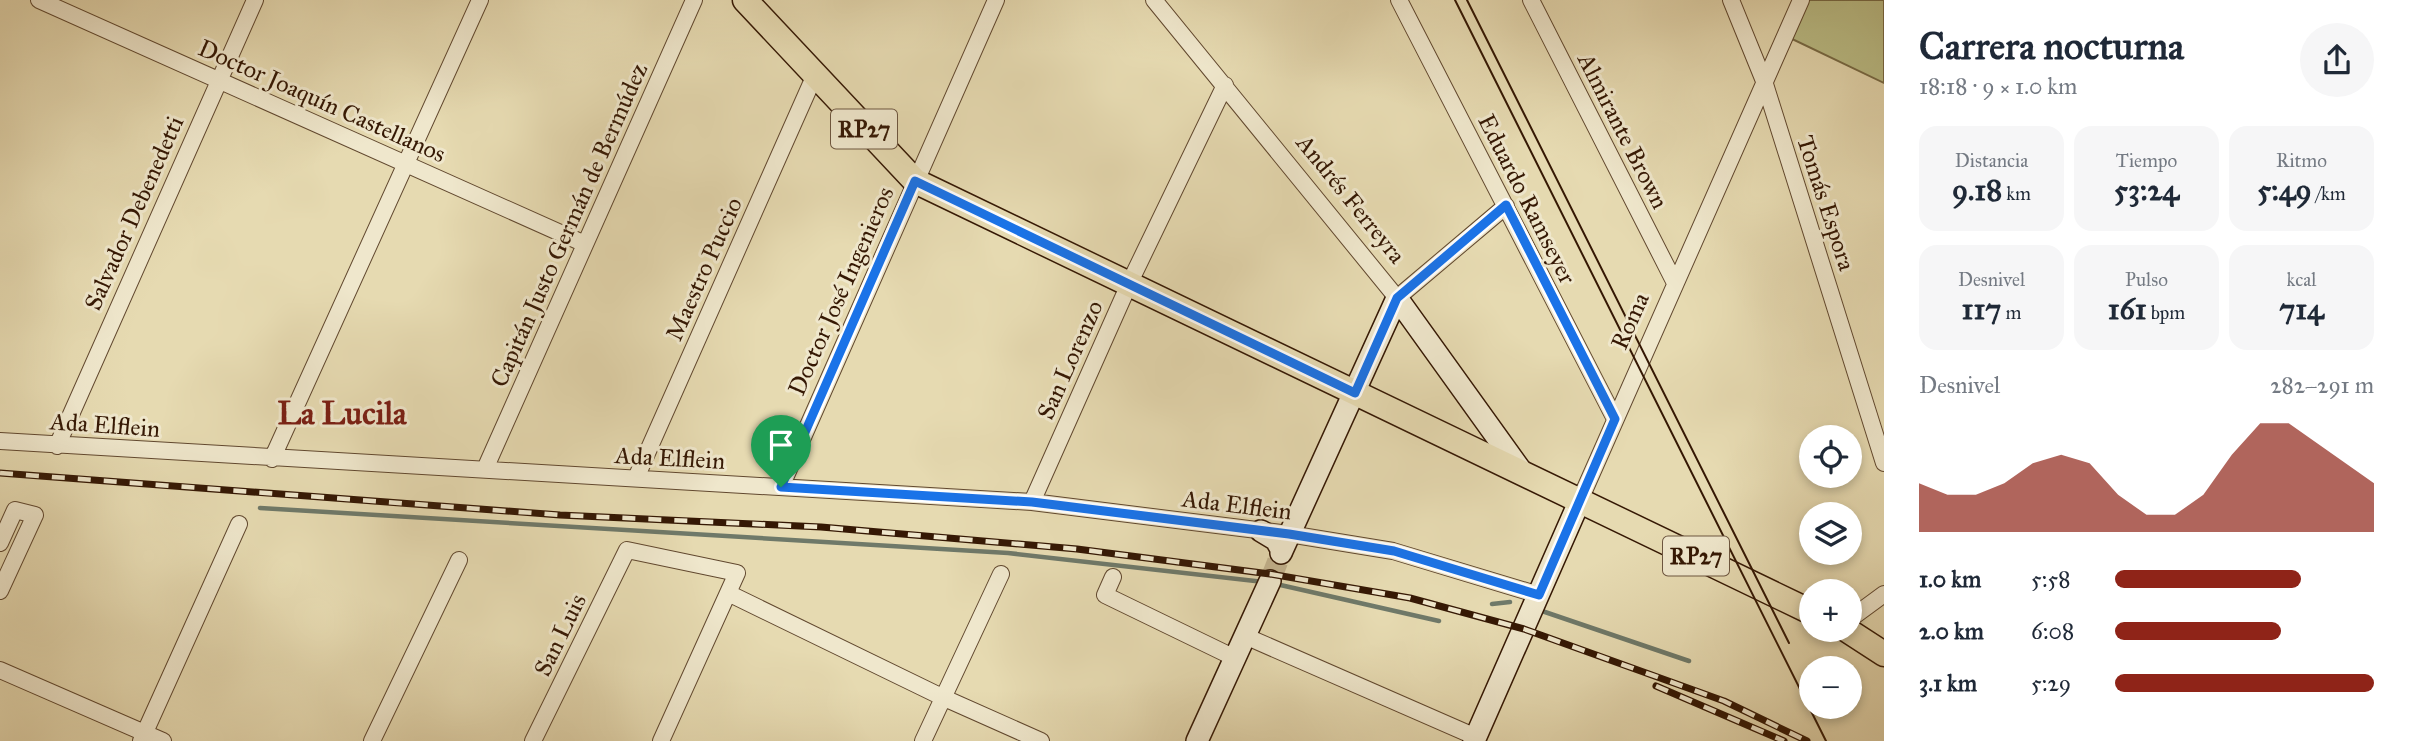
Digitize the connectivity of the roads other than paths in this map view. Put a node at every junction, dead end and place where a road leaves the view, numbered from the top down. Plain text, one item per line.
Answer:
1 (39, 0) edge
2 (255, 0) edge
3 (480, 0) edge
4 (694, 0) edge
5 (745, 0) edge
6 (996, 0) edge
7 (1154, 0) edge
8 (1398, 0) edge
9 (1531, 0) edge
10 (1731, 0) edge
11 (1801, 0) edge
12 (814, 77) junction
13 (218, 80) junction
14 (1763, 81) junction
15 (1224, 85) junction
16 (404, 163) junction
17 (915, 181) junction
18 (1506, 205) junction
19 (585, 244) junction
20 (1130, 282) junction
21 (1675, 283) junction
22 (1397, 298) junction
23 (1355, 393) junction
24 (1615, 419) junction
25 (0, 441) edge
26 (57, 446) junction
27 (1883, 452) edge
28 (272, 459) junction
29 (485, 469) junction
30 (1522, 472) junction
31 (636, 478) junction
32 (781, 487) junction
33 (1580, 500) junction
34 (1032, 502) junction
35 (239, 524) dead end
36 (1261, 531) joint
37 (0, 543) edge
38 (1290, 544) junction
39 (459, 560) dead end
40 (1001, 574) dead end
41 (1113, 577) dead end
42 (1270, 581) tunnel mouth
43 (0, 591) edge
44 (728, 593) junction
45 (1884, 594) edge
46 (1539, 595) junction
47 (1799, 606) edge
48 (1862, 611) edge
49 (1245, 636) junction
50 (1862, 640) edge
51 (1884, 654) edge
52 (1235, 658) junction
53 (0, 670) edge
54 (942, 697) junction
55 (143, 737) edge
56 (1475, 739) edge
57 (163, 741) edge
58 (372, 741) edge
59 (533, 741) edge
60 (661, 741) edge
61 (923, 741) edge
62 (1041, 741) edge
63 (1197, 741) edge

1 - 13 street, Doctor Joaquín Castellanos
2 - 13 street, Salvador Debenedetti
3 - 16 street
4 - 19 street, Capitán Justo Germán de Bermúdez
5 - 12 main road, RP27
6 - 17 street, Doctor José Ingenieros
7 - 15 street, Andrés Ferreyra
8 - 18 street, Eduardo Ramseyer
9 - 21 street, Almirante Brown
10 - 14 street, Tomás Espora
11 - 14 street, Roma
12 - 17 main road, RP27
12 - 31 street, Maestro Puccio
13 - 16 street, Doctor Joaquín Castellanos
13 - 26 street, Salvador Debenedetti
14 - 21 street, Roma
14 - 27 street, Tomás Espora
15 - 20 street, San Lorenzo
15 - 22 street, Andrés Ferreyra
16 - 19 street, Doctor Joaquín Castellanos
16 - 28 street
17 - 20 main road, RP27
17 - 32 street, Doctor José Ingenieros
18 - 22 street
18 - 24 street, Eduardo Ramseyer
19 - 29 street, Capitán Justo Germán de Bermúdez
20 - 23 main road, RP27
20 - 34 street, San Lorenzo
21 - 24 street, Roma
22 - 23 street
22 - 30 street, Andrés Ferreyra
23 - 30 main road, RP27
23 - 38 street
24 - 33 street, Roma
25 - 26 street, Ada Elflein
26 - 28 street, Ada Elflein
28 - 29 street, Ada Elflein
29 - 31 street, Ada Elflein
30 - 33 main road, RP27
31 - 32 street, Ada Elflein
32 - 34 street, Ada Elflein
33 - 46 street, Roma
33 - 47 main road, RP27
34 - 36 street, Ada Elflein
35 - 55 street
36 - 38 street
37 - 43 street
38 - 46 street, Ada Elflein
39 - 58 street
40 - 54 street
41 - 52 street
42 - 49 street
44 - 54 street
44 - 59 street, San Luis
44 - 60 street
45 - 48 street
46 - 56 street, Roma
49 - 52 street
49 - 56 street
50 - 51 main road
52 - 63 street
53 - 55 street
54 - 61 street
54 - 62 street
55 - 57 street

